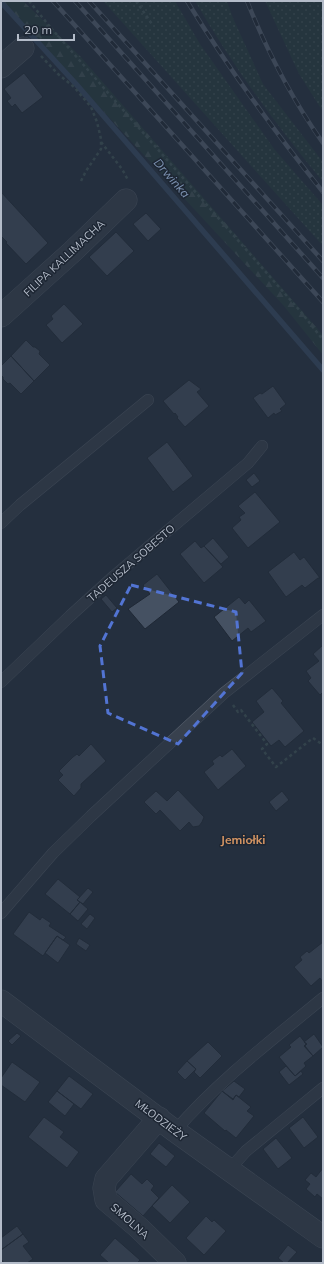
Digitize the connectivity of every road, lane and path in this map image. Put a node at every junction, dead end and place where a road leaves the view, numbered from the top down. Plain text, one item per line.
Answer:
1 (29, 1) edge
2 (136, 1) edge
3 (152, 24) dead end
4 (51, 28) junction
5 (45, 33) dead end
6 (31, 51) joint
7 (1, 67) edge
8 (101, 142) junction
9 (80, 183) dead end
10 (126, 200) joint
11 (1, 316) edge
12 (323, 340) edge
13 (148, 400) dead end
14 (262, 446) dead end
15 (1, 523) edge
16 (323, 615) edge
17 (1, 682) edge
18 (224, 693) junction
19 (323, 745) edge
20 (1, 913) edge
21 (323, 998) edge
22 (1, 1001) edge
23 (323, 1088) edge
24 (167, 1125) junction
25 (229, 1170) junction
26 (323, 1237) edge
27 (175, 1263) edge

1 - 4 path
2 - 3 path
4 - 5 path
4 - 12 path
6 - 7 street
6 - 8 path
8 - 9 path
8 - 10 path
10 - 11 street, FILIPA KALLIMACHA
13 - 15 lane
14 - 17 lane, TADEUSZA SOBESTO
16 - 18 lane
18 - 19 path
18 - 20 lane
21 - 24 lane
22 - 24 street, MŁODZIEŻY
23 - 25 lane
24 - 25 street, MŁODZIEŻY
24 - 27 street, SMOLNA
25 - 26 street, MŁODZIEŻY

